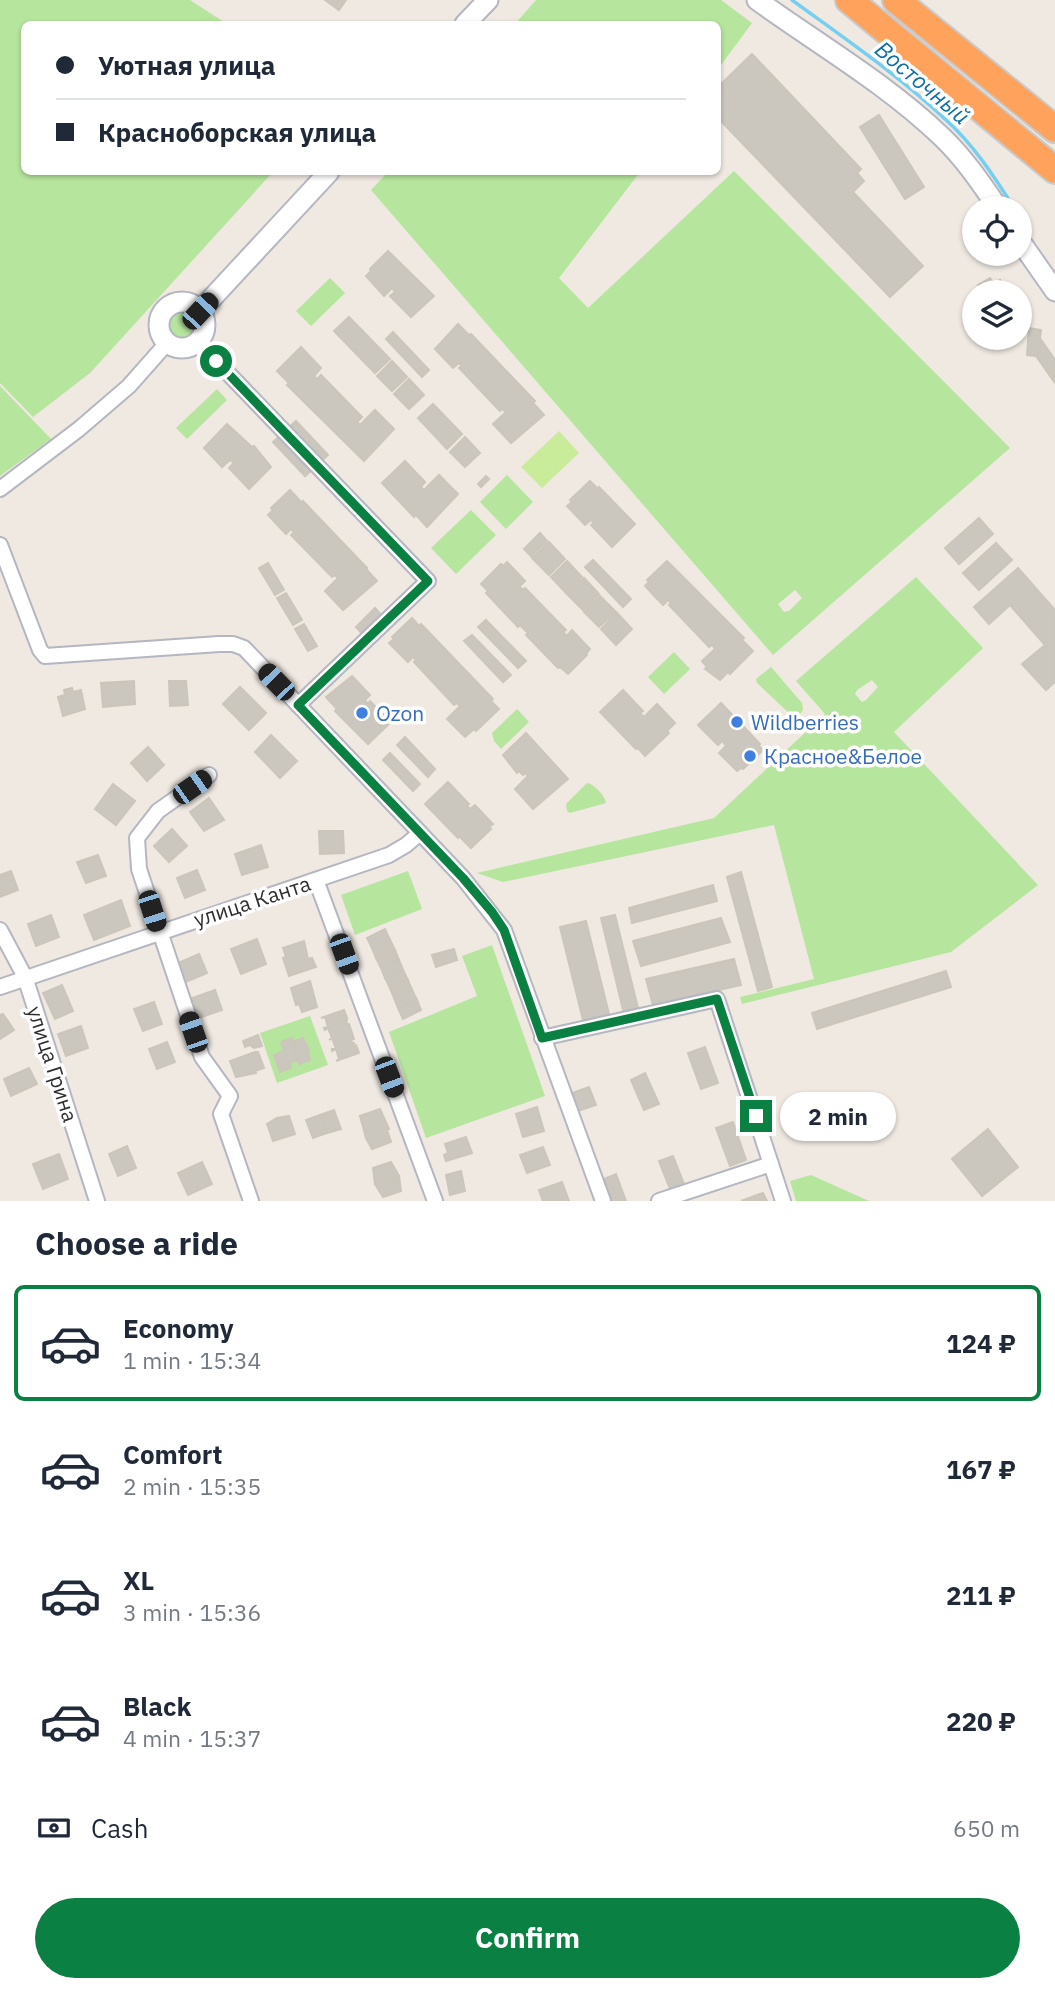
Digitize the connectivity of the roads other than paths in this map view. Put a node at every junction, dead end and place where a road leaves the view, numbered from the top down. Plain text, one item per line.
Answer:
1 (488, 0) edge
2 (757, 0) edge
3 (849, 0) edge
4 (896, 0) edge
5 (468, 21) edge
6 (1055, 130) edge
7 (1055, 170) edge
8 (326, 175) edge
9 (989, 196) edge
10 (1032, 258) edge
11 (1055, 291) edge
12 (200, 311) junction
13 (198, 342) junction
14 (167, 343) junction
15 (0, 489) edge
16 (0, 545) edge
17 (298, 705) junction
18 (209, 775) dead end
19 (420, 833) junction
20 (316, 880) junction
21 (0, 930) edge
22 (159, 932) junction
23 (25, 977) junction
24 (0, 986) edge
25 (542, 1038) junction
26 (771, 1164) junction
27 (97, 1201) edge
28 (251, 1201) edge
29 (435, 1201) edge
30 (603, 1201) edge
31 (659, 1201) edge
32 (783, 1201) edge

1 - 5 street
2 - 9 street
3 - 7 highway
4 - 6 highway
8 - 12 street
10 - 11 street
12 - 13 street
12 - 14 street
13 - 14 street
13 - 17 street
14 - 15 street
16 - 17 street
17 - 19 street
18 - 22 street
19 - 20 street, улица Канта
19 - 25 street
20 - 22 street, улица Канта
20 - 29 street
21 - 23 street, улица Грина
22 - 23 street, улица Канта
22 - 28 street
23 - 24 street, улица Канта
23 - 27 street, улица Грина
25 - 26 street
25 - 30 street
26 - 31 street
26 - 32 street

